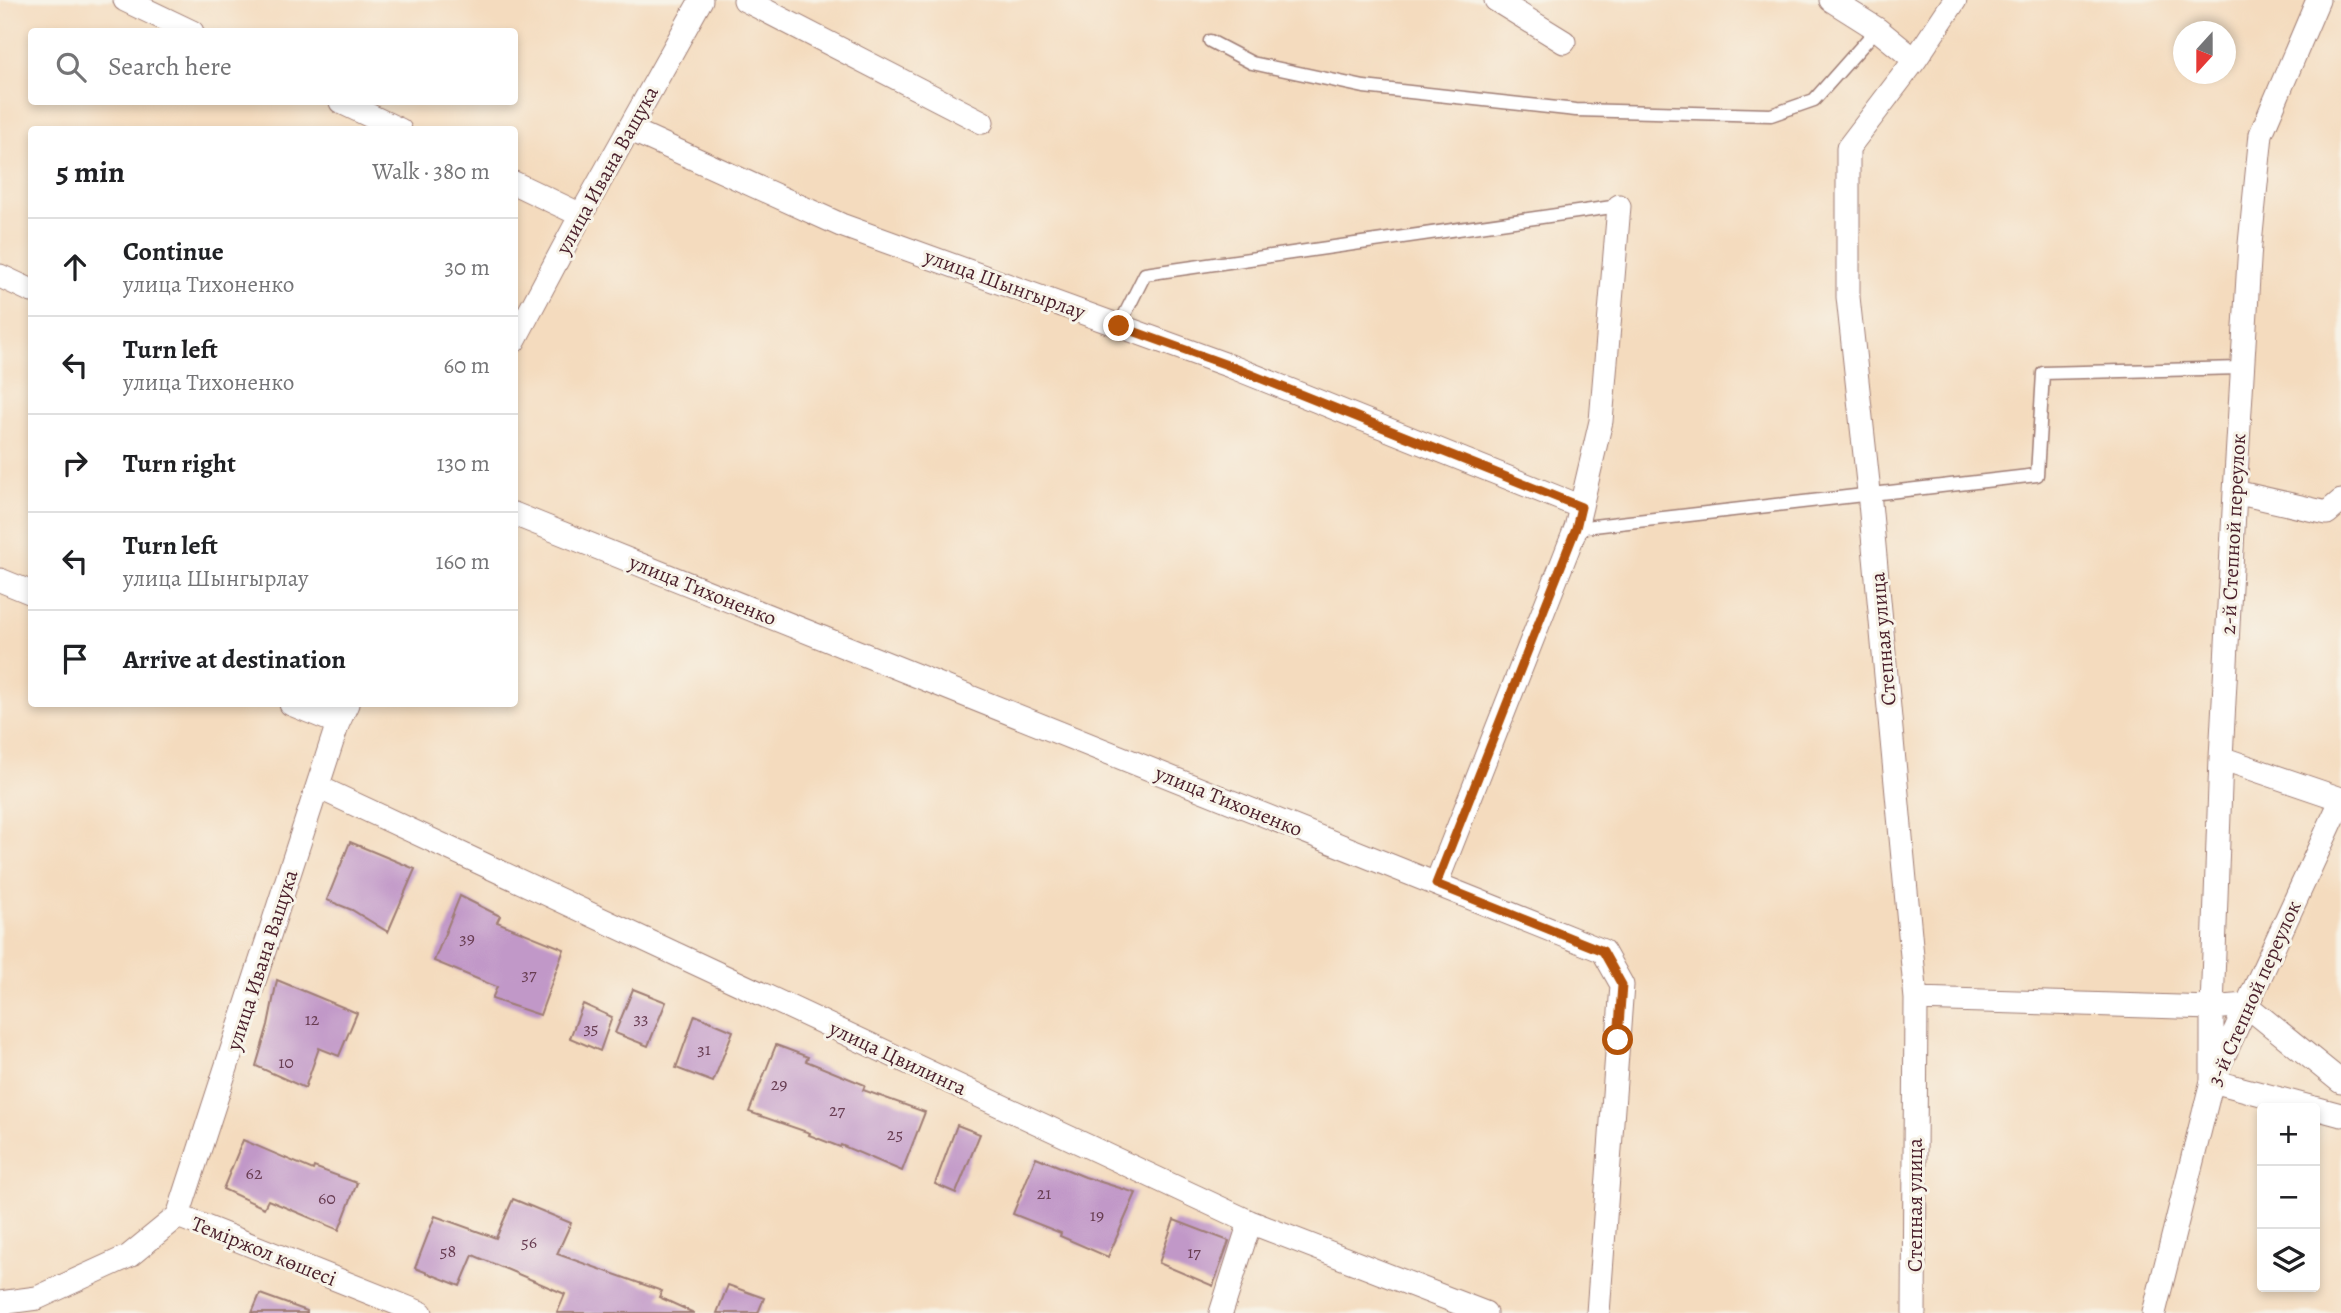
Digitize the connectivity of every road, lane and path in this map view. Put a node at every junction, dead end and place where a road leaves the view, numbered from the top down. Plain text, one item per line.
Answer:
1 (125, 0) edge
2 (701, 0) edge
3 (745, 0) edge
4 (1496, 0) edge
5 (1831, 0) edge
6 (1955, 0) edge
7 (2318, 0) edge
8 (184, 28) edge
9 (1877, 29) junction
10 (1210, 41) dead end
11 (1564, 42) dead end
12 (1915, 60) junction
13 (347, 105) edge
14 (982, 122) dead end
15 (392, 126) edge
16 (629, 129) junction
17 (518, 185) edge
18 (1619, 206) joint
19 (581, 215) junction
20 (0, 276) edge
21 (28, 289) edge
22 (1119, 326) junction
23 (518, 333) edge
24 (2241, 368) junction
25 (1870, 492) junction
26 (2235, 492) junction
27 (2341, 501) edge
28 (518, 516) edge
29 (1578, 517) junction
30 (0, 580) edge
31 (28, 591) edge
32 (308, 707) edge
33 (342, 713) edge
34 (2221, 758) junction
35 (318, 787) junction
36 (2341, 800) edge
37 (1436, 884) junction
38 (1916, 999) junction
39 (2246, 1005) junction
40 (2212, 1008) junction
41 (2212, 1081) junction
42 (2341, 1082) edge
43 (2296, 1103) edge
44 (2320, 1109) edge
45 (2341, 1115) edge
46 (178, 1216) junction
47 (1250, 1222) junction
48 (0, 1303) edge
49 (421, 1313) edge
50 (1221, 1313) edge
51 (1485, 1313) edge
52 (1598, 1313) edge
53 (1914, 1313) edge
54 (2154, 1313) edge

1 - 8 street
2 - 16 street, улица Ивана Ващука
3 - 14 street
4 - 11 street
5 - 9 street
6 - 12 street, Степная улица
7 - 24 street, 2-й Степной переулок
9 - 10 lane
9 - 12 street
12 - 25 street, Степная улица
13 - 15 street
16 - 19 street, улица Ивана Ващука
16 - 22 street, улица Шынгырлау
17 - 19 street
18 - 22 lane
18 - 29 street
19 - 23 street, улица Ивана Ващука
20 - 21 street
22 - 29 street, улица Шынгырлау
24 - 25 lane
24 - 26 street, 2-й Степной переулок
25 - 29 lane
25 - 38 street, Степная улица
26 - 27 street
26 - 34 street, 2-й Степной переулок
28 - 37 street, улица Тихоненко
29 - 37 street
30 - 31 street
32 - 33 street
33 - 35 street, улица Ивана Ващука
34 - 36 street
34 - 40 street, 2-й Степной переулок
35 - 46 street, улица Ивана Ващука
35 - 47 street, улица Цвилинга
36 - 39 street, 3-й Степной переулок
37 - 52 street, улица Тихоненко
38 - 40 street
38 - 53 street, Степная улица
39 - 40 street
39 - 41 street, 3-й Степной переулок
39 - 42 street
40 - 41 street, 2-й Степной переулок
41 - 43 street
41 - 54 street, 3-й Степной переулок
44 - 45 street
46 - 48 street, Теміржол көшесі
46 - 49 street, Теміржол көшесі
47 - 50 street
47 - 51 street, улица Цвилинга

